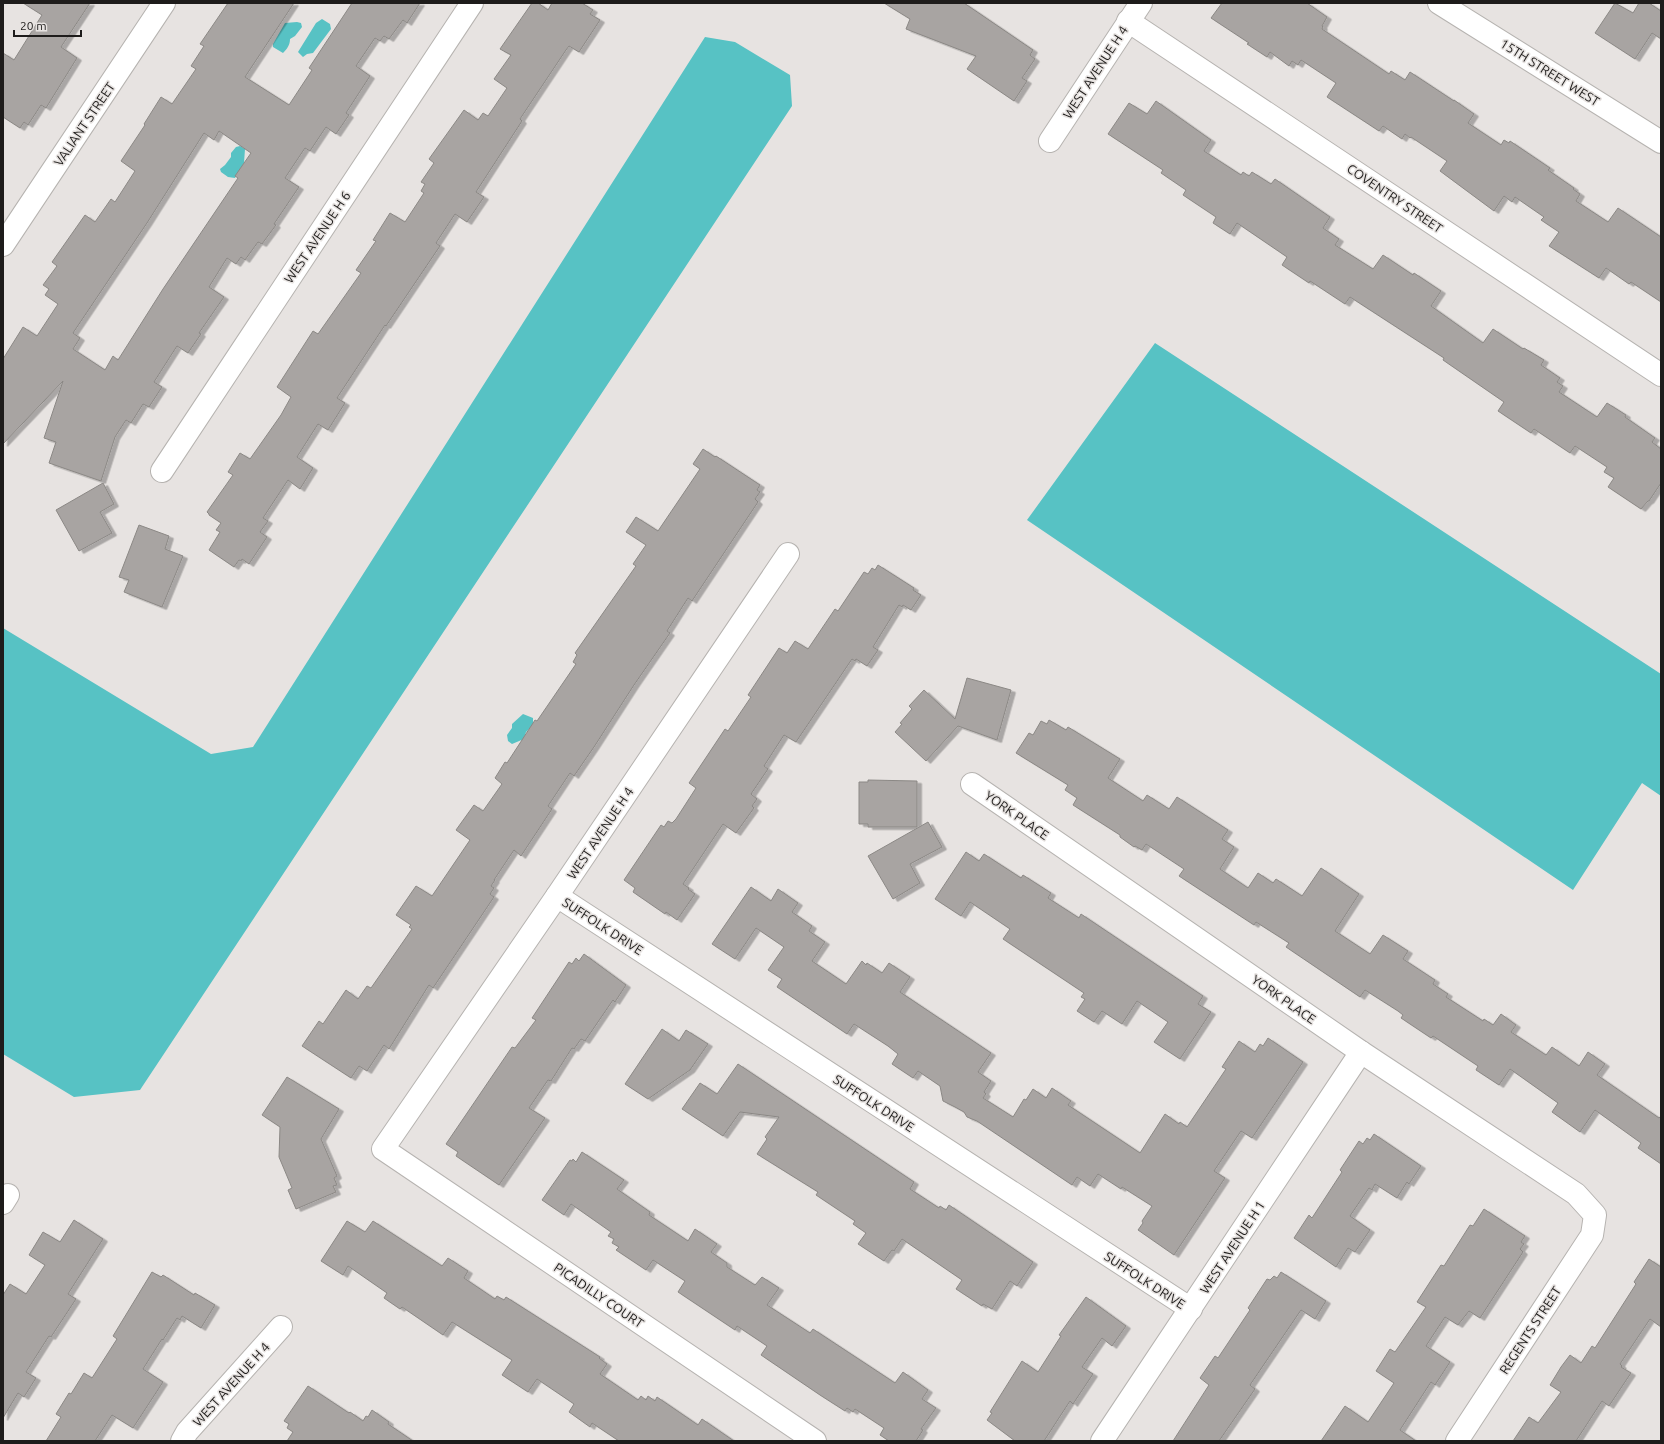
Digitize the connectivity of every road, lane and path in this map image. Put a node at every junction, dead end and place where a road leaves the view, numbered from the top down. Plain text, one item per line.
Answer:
1 (164, 3) edge
2 (472, 3) edge
3 (1141, 3) edge
4 (1439, 3) edge
5 (1128, 21) junction
6 (1050, 141) dead end
7 (1661, 142) edge
8 (3, 245) edge
9 (1661, 375) edge
10 (162, 471) dead end
11 (788, 554) dead end
12 (972, 784) dead end
13 (557, 896) junction
14 (1361, 1052) junction
15 (383, 1149) joint
16 (1595, 1215) joint
17 (1191, 1309) junction
18 (281, 1327) dead end
19 (190, 1438) edge
20 (814, 1441) edge
21 (1102, 1441) edge
22 (1457, 1441) edge

1 - 8 street, VALIANT STREET
2 - 10 street, WEST AVENUE H 6
3 - 5 street, WEST AVENUE H 4
4 - 7 street, 15TH STREET WEST
5 - 6 street, WEST AVENUE H 4
5 - 9 street, COVENTRY STREET
11 - 13 street, WEST AVENUE H 4
12 - 14 street, YORK PLACE
13 - 15 street, WEST AVENUE H 4
13 - 17 street, SUFFOLK DRIVE
14 - 16 street, YORK PLACE
14 - 17 street, WEST AVENUE H 1
15 - 20 street, PICADILLY COURT
16 - 22 street, REGENTS STREET
17 - 21 street, WEST AVENUE H 1
18 - 19 street, WEST AVENUE H 4

